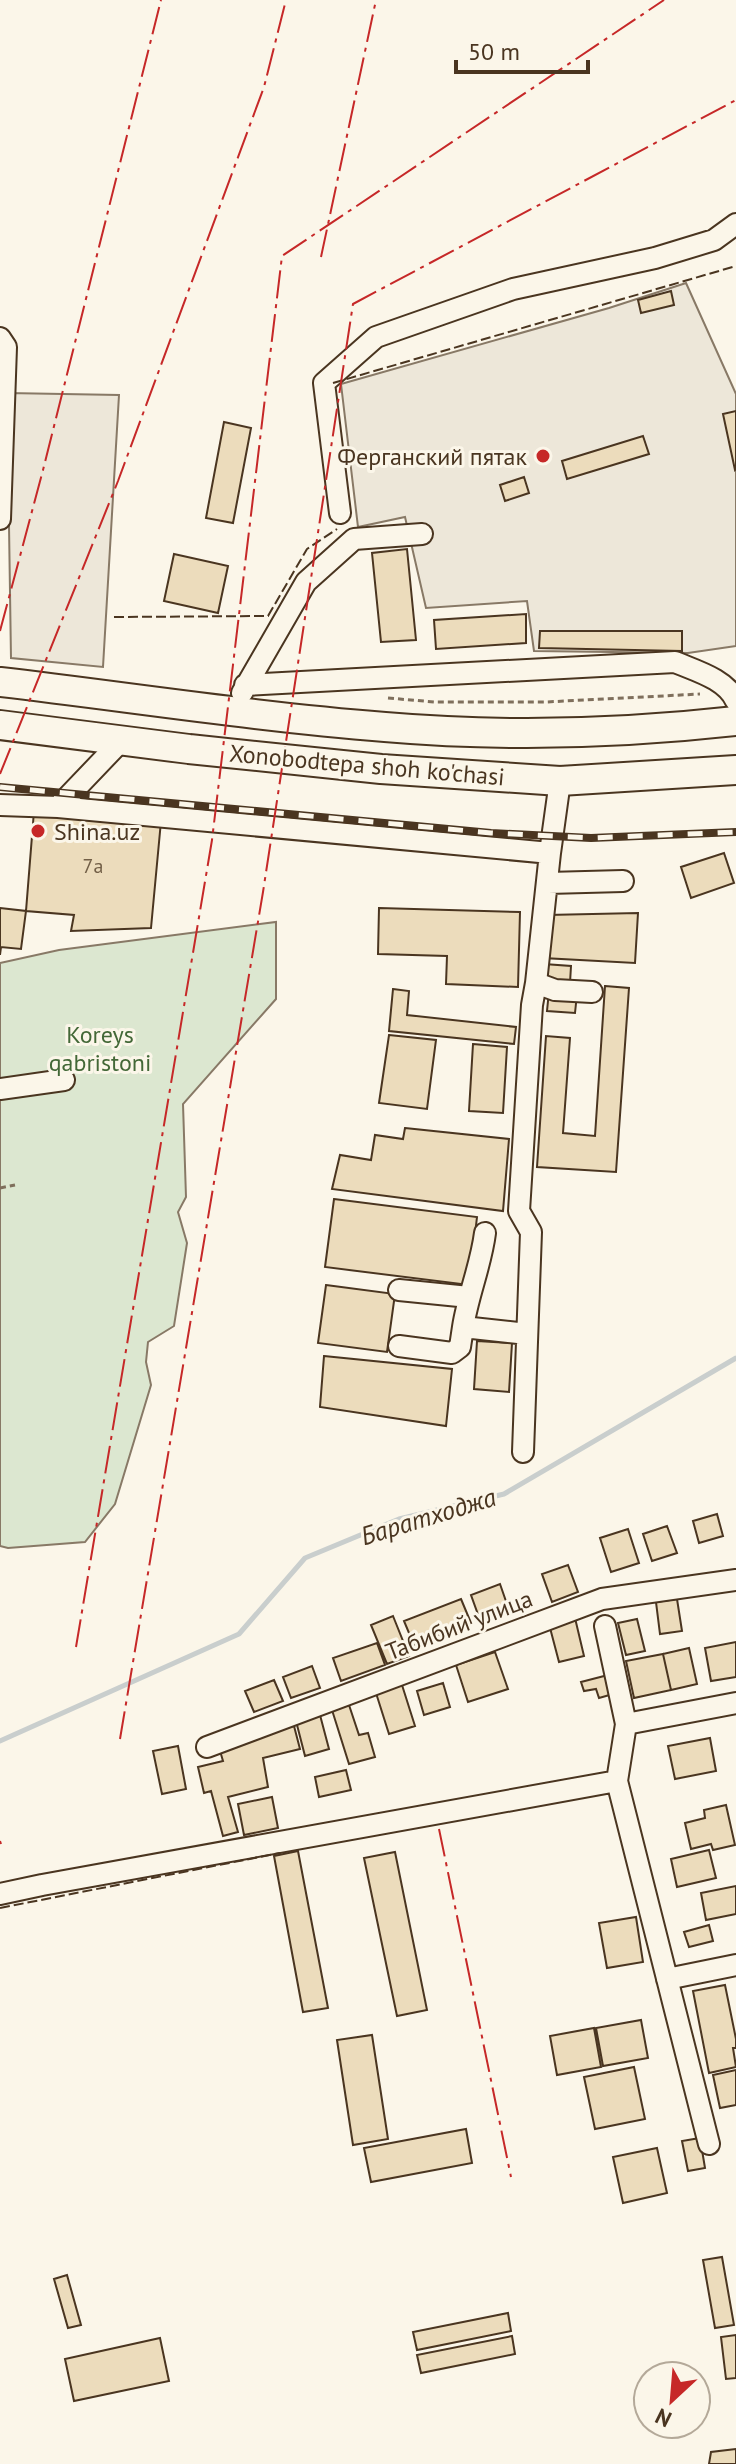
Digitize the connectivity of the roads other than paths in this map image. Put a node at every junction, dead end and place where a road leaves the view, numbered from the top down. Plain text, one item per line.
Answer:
1 (736, 224) edge
2 (0, 338) edge
3 (340, 513) dead end
4 (0, 519) edge
5 (422, 534) dead end
6 (0, 682) edge
7 (734, 696) edge
8 (240, 698) junction
9 (736, 721) edge
10 (0, 725) edge
11 (500, 733) junction
12 (122, 740) junction
13 (736, 770) edge
14 (500, 776) junction
15 (560, 781) junction
16 (0, 805) edge
17 (58, 807) junction
18 (550, 853) junction
19 (623, 881) dead end
20 (548, 883) junction
21 (536, 983) junction
22 (592, 992) dead end
23 (64, 1080) dead end
24 (0, 1089) edge
25 (485, 1233) dead end
26 (399, 1290) dead end
27 (469, 1297) junction
28 (463, 1327) junction
29 (527, 1334) junction
30 (399, 1346) dead end
31 (523, 1452) dead end
32 (736, 1580) edge
33 (605, 1626) dead end
34 (736, 1703) edge
35 (626, 1724) junction
36 (207, 1747) dead end
37 (617, 1781) junction
38 (0, 1894) edge
39 (736, 1965) edge
40 (667, 1979) junction
41 (709, 2144) dead end

1 - 3 street
2 - 4 street
5 - 8 street
6 - 8 highway, Xonobodtepa shoh ko'chasi
7 - 8 street
8 - 11 highway, Xonobodtepa shoh ko'chasi
9 - 11 highway, Xonobodtepa shoh ko'chasi
10 - 12 highway, Xonobodtepa shoh ko'chasi
11 - 14 highway
12 - 14 highway, Xonobodtepa shoh ko'chasi
12 - 17 street
13 - 15 highway, Xonobodtepa shoh ko'chasi
14 - 15 highway, Xonobodtepa shoh ko'chasi
15 - 18 street
16 - 17 street
17 - 18 street
18 - 20 street
19 - 20 street
20 - 21 street
21 - 22 street
21 - 29 street
23 - 24 street
25 - 27 street
26 - 27 street
27 - 28 street
28 - 29 street
28 - 30 street
29 - 31 street
32 - 36 street, Табибий улица
33 - 35 street
34 - 35 street
35 - 37 street
37 - 38 street
37 - 40 street
39 - 40 street
40 - 41 street

